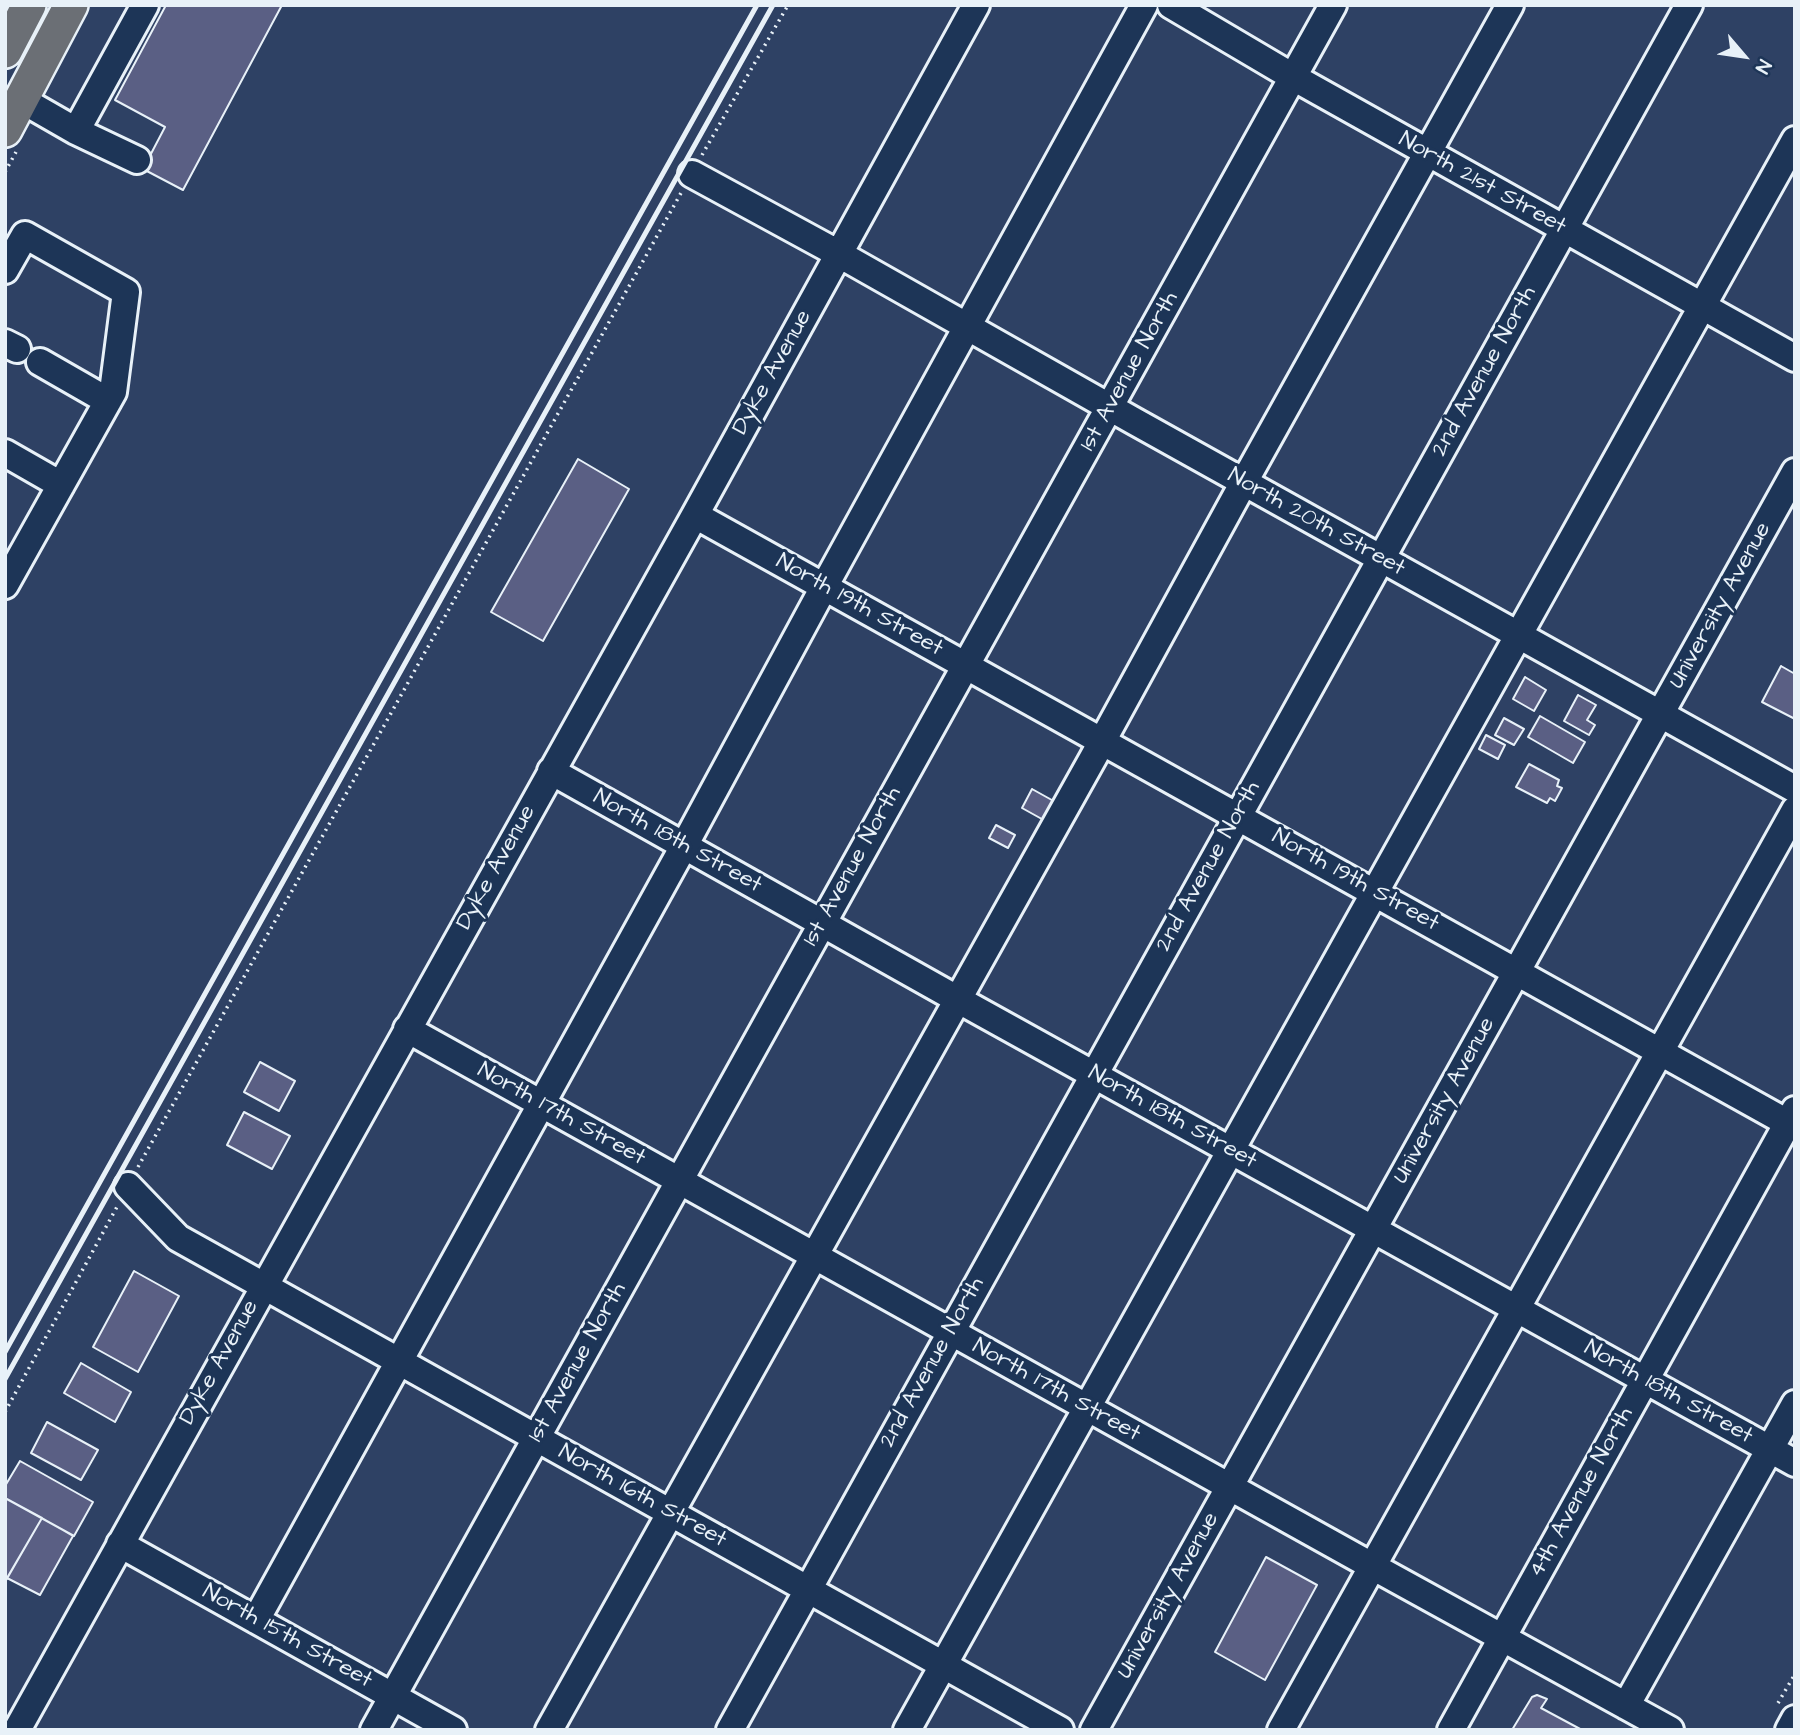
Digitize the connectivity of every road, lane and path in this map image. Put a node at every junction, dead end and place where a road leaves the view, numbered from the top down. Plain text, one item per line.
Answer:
1 (29, 5) edge
2 (71, 5) edge
3 (145, 5) edge
4 (788, 5) edge
5 (976, 5) edge
6 (1144, 5) edge
7 (1171, 5) edge
8 (1333, 5) edge
9 (1510, 5) edge
10 (1689, 5) edge
11 (5, 51) edge
12 (1293, 77) junction
13 (22, 100) junction
14 (5, 130) edge
15 (76, 131) junction
16 (1795, 140) edge
17 (1427, 153) junction
18 (137, 160) dead end
19 (692, 174) junction
20 (1564, 230) junction
21 (838, 254) junction
22 (5, 270) edge
23 (1702, 307) junction
24 (967, 327) junction
25 (21, 351) edge
26 (1795, 358) edge
27 (108, 401) junction
28 (1110, 408) junction
29 (5, 453) edge
30 (1795, 472) edge
31 (1244, 482) junction
32 (61, 485) junction
33 (695, 514) junction
34 (1381, 559) junction
35 (5, 585) edge
36 (824, 587) junction
37 (1518, 636) junction
38 (966, 665) junction
39 (1661, 715) junction
40 (1101, 742) junction
41 (551, 771) junction
42 (1795, 789) edge
43 (1795, 810) edge
44 (1238, 816) junction
45 (684, 846) junction
46 (1376, 892) junction
47 (822, 923) junction
48 (1516, 972) junction
49 (957, 999) junction
50 (407, 1029) junction
51 (1660, 1052) junction
52 (1094, 1074) junction
53 (541, 1103) junction
54 (1792, 1120) edge
55 (1230, 1151) junction
56 (679, 1180) junction
57 (128, 1186) junction
58 (1373, 1229) junction
59 (813, 1255) junction
60 (263, 1286) junction
61 (1516, 1309) junction
62 (951, 1332) junction
63 (399, 1361) junction
64 (1645, 1380) junction
65 (1795, 1404) edge
66 (1087, 1408) junction
67 (5, 1412) edge
68 (536, 1438) junction
69 (1769, 1449) junction
70 (1795, 1463) edge
71 (1230, 1487) junction
72 (670, 1512) junction
73 (120, 1544) junction
74 (1372, 1566) junction
75 (808, 1589) junction
76 (256, 1620) junction
77 (1502, 1638) junction
78 (943, 1665) junction
79 (393, 1696) junction
80 (1626, 1706) junction
81 (1795, 1719) edge
82 (1664, 1728) edge
83 (17, 1730) edge
84 (374, 1730) edge
85 (453, 1730) edge
86 (549, 1730) edge
87 (730, 1730) edge
88 (907, 1730) edge
89 (1060, 1730) edge
90 (1094, 1730) edge
91 (1281, 1730) edge
92 (1451, 1730) edge
93 (1788, 1730) edge

1 - 11 main road
2 - 13 main road
3 - 15 street
4 - 19 path
5 - 21 street, Dyke Avenue
6 - 24 street
7 - 12 street, North 21st Street
8 - 12 street, 1st Avenue North
9 - 17 street
10 - 20 street, 2nd Avenue North
12 - 17 street, North 21st Street
12 - 28 street, 1st Avenue North
13 - 14 main road
13 - 15 street
15 - 18 street
16 - 23 street
17 - 20 street, North 21st Street
17 - 31 street
19 - 21 street, North 20th Street
19 - 57 path
20 - 23 street, North 21st Street
20 - 34 street, 2nd Avenue North
21 - 24 street, North 20th Street
21 - 33 street, Dyke Avenue
22 - 27 street
23 - 26 street, North 21st Street
23 - 37 street
24 - 28 street, North 20th Street
24 - 36 street
25 - 27 street
27 - 32 street
28 - 31 street, North 20th Street
28 - 38 street, 1st Avenue North
29 - 32 street
30 - 39 street, University Avenue
31 - 34 street, North 20th Street
31 - 40 street
32 - 35 street
33 - 36 street, North 19th Street
33 - 41 street, Dyke Avenue
34 - 37 street, North 20th Street
34 - 44 street, 2nd Avenue North
36 - 38 street, North 19th Street
36 - 45 street
37 - 39 street, North 20th Street
37 - 46 street
38 - 40 street, North 19th Street
38 - 47 street, 1st Avenue North
39 - 42 street, North 20th Street
39 - 48 street, University Avenue
40 - 44 street, North 19th Street
40 - 49 street
41 - 45 street, North 18th Street
41 - 50 street, Dyke Avenue
43 - 51 street
44 - 46 street, North 19th Street
44 - 52 street, 2nd Avenue North
45 - 47 street, North 18th Street
45 - 53 street
46 - 48 street, North 19th Street
46 - 55 street
47 - 49 street, North 18th Street
47 - 56 street, 1st Avenue North
48 - 51 street, North 19th Street
48 - 58 street, University Avenue
49 - 52 street, North 18th Street
49 - 59 street
50 - 53 street, North 17th Street
50 - 60 street, Dyke Avenue
51 - 54 street, North 19th Street
51 - 61 street
52 - 55 street, North 18th Street
52 - 62 street, 2nd Avenue North
53 - 56 street, North 17th Street
53 - 63 street
54 - 64 street, 4th Avenue North
55 - 58 street, North 18th Street
55 - 66 street
56 - 59 street, North 17th Street
56 - 68 street, 1st Avenue North
57 - 60 street, North 16th Street
57 - 67 path
58 - 61 street, North 18th Street
58 - 71 street, University Avenue
59 - 62 street, North 17th Street
59 - 72 street
60 - 63 street, North 16th Street
60 - 73 street, Dyke Avenue
61 - 64 street, North 18th Street
61 - 74 street
62 - 66 street, North 17th Street
62 - 75 street, 2nd Avenue North
63 - 68 street, North 16th Street
63 - 76 street
64 - 69 street, North 18th Street
64 - 77 street, 4th Avenue North
65 - 69 street
66 - 71 street, North 17th Street
66 - 78 street
68 - 72 street, North 16th Street
68 - 79 street, 1st Avenue North
69 - 70 street, North 18th Street
69 - 80 street
71 - 74 street, North 17th Street
71 - 90 street, University Avenue
72 - 75 street, North 16th Street
72 - 86 street
73 - 76 street, North 15th Street
73 - 83 street, Dyke Avenue
74 - 77 street, North 17th Street
74 - 91 street
75 - 78 street, North 16th Street
75 - 87 street, 2nd Avenue North
76 - 79 street, North 15th Street
77 - 80 street, North 17th Street
77 - 92 street, 4th Avenue North
78 - 88 street
78 - 89 street, North 16th Street
79 - 84 street, 1st Avenue North
79 - 85 street, North 15th Street
80 - 82 street, North 17th Street
81 - 93 street

